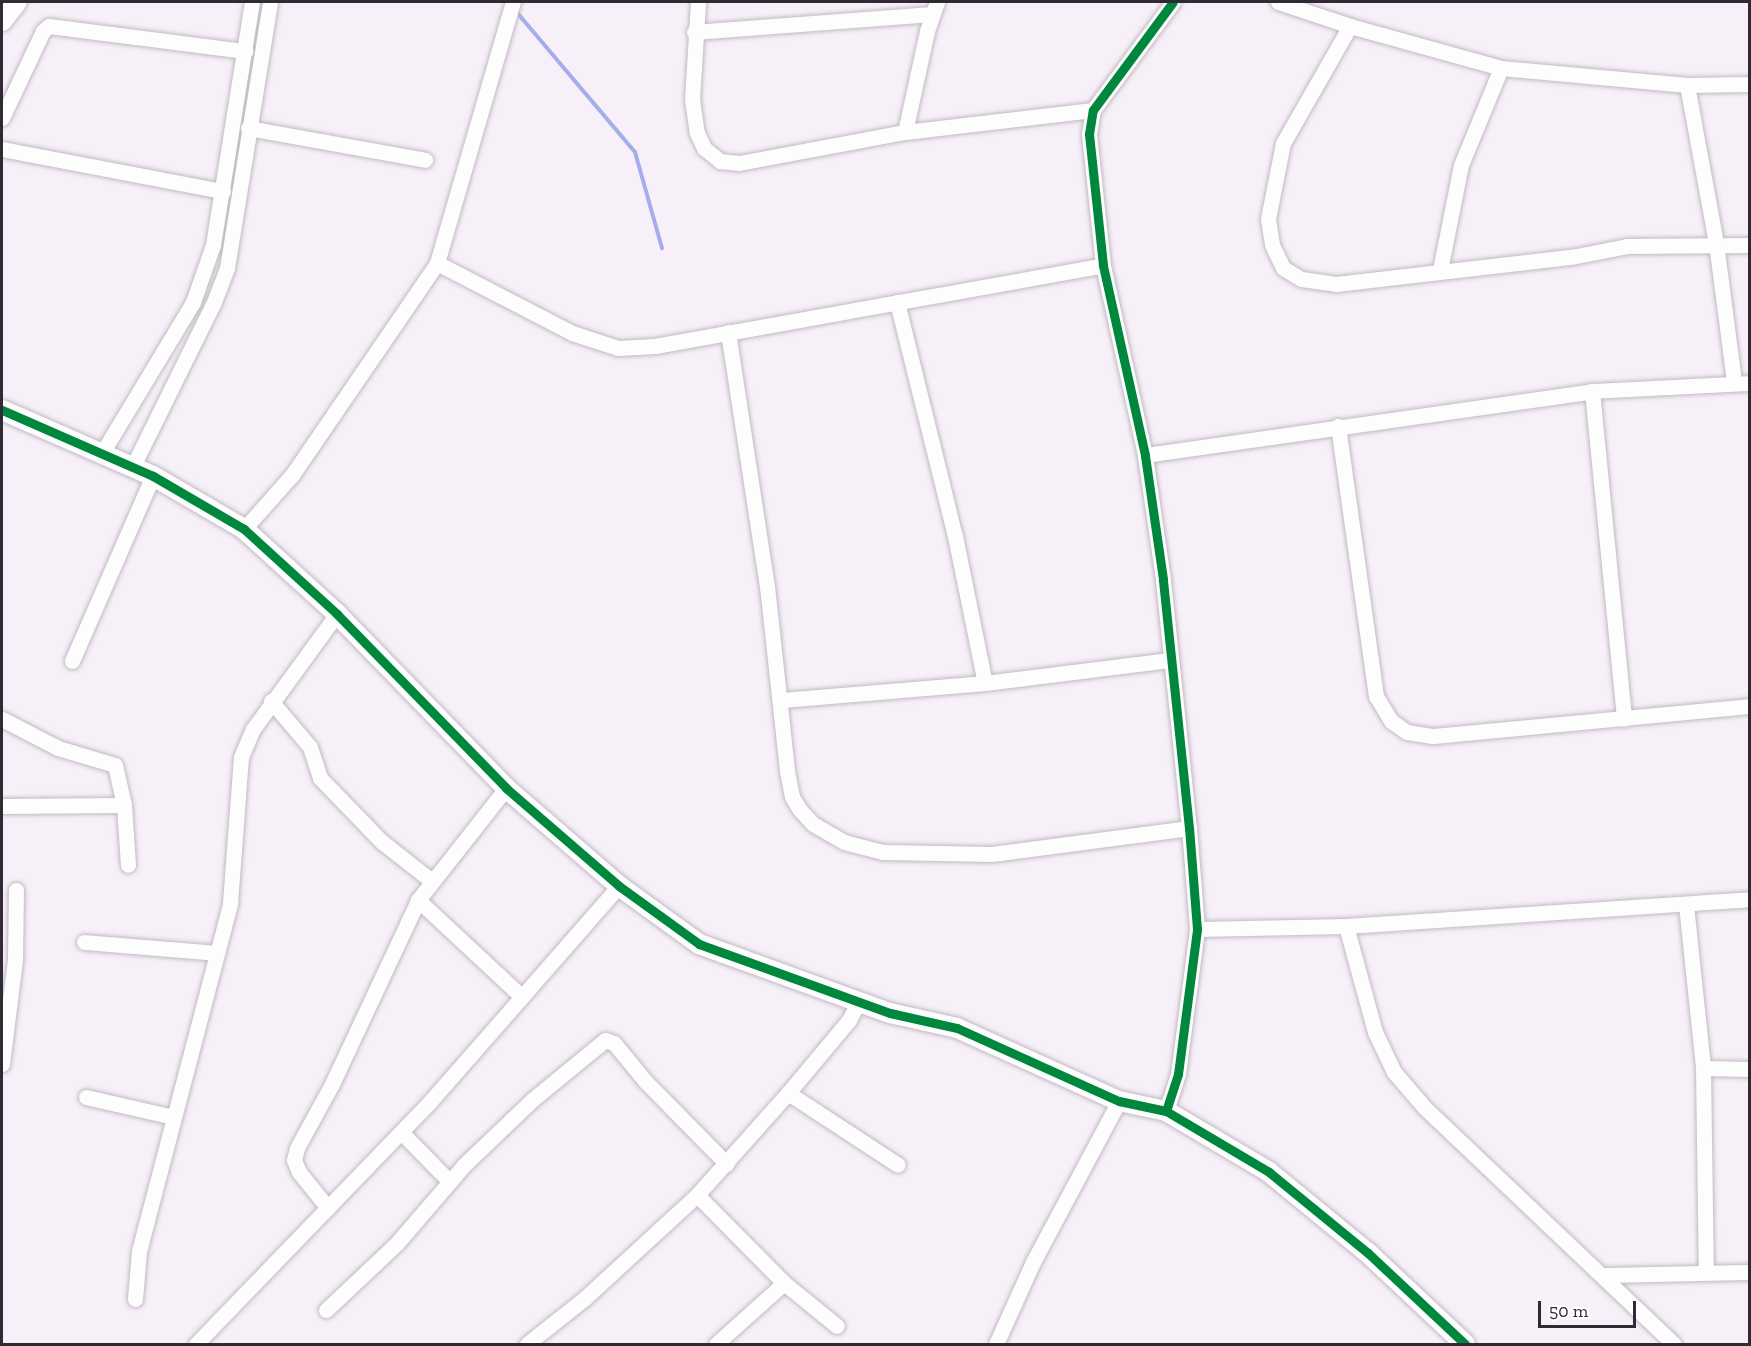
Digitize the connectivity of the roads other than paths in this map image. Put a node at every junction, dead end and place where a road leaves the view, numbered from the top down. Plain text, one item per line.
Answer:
1 (17, 2) edge
2 (252, 2) edge
3 (270, 2) edge
4 (513, 2) edge
5 (698, 2) edge
6 (1173, 2) edge
7 (1278, 2) edge
8 (934, 8) edge
9 (2, 21) edge
10 (1350, 26) junction
11 (694, 32) junction
12 (245, 51) junction
13 (1501, 68) junction
14 (1749, 84) edge
15 (1687, 85) junction
16 (1093, 110) junction
17 (2, 118) edge
18 (248, 128) junction
19 (905, 132) junction
20 (2, 149) edge
21 (425, 160) dead end
22 (222, 191) junction
23 (1716, 243) junction
24 (1749, 245) edge
25 (437, 262) junction
26 (1103, 265) junction
27 (1440, 270) junction
28 (897, 302) junction
29 (728, 332) junction
30 (1742, 382) edge
31 (1592, 391) junction
32 (2, 410) edge
33 (1338, 426) junction
34 (102, 453) junction
35 (1145, 455) junction
36 (133, 466) junction
37 (153, 476) junction
38 (244, 529) junction
39 (337, 614) junction
40 (72, 660) dead end
41 (1170, 660) junction
42 (985, 683) junction
43 (782, 700) junction
44 (271, 701) junction
45 (1749, 706) edge
46 (1624, 718) junction
47 (2, 719) edge
48 (506, 788) junction
49 (124, 805) junction
50 (2, 806) edge
51 (1189, 828) junction
52 (128, 865) dead end
53 (432, 881) junction
54 (619, 886) junction
55 (15, 890) dead end
56 (1749, 899) edge
57 (418, 900) junction
58 (1686, 905) junction
59 (1346, 926) junction
60 (1197, 929) junction
61 (84, 942) dead end
62 (217, 953) junction
63 (522, 997) junction
64 (858, 1003) junction
65 (3, 1026) edge
66 (2, 1064) edge
67 (1703, 1068) junction
68 (1749, 1069) edge
69 (788, 1094) junction
70 (87, 1096) dead end
71 (1119, 1101) junction
72 (1166, 1111) junction
73 (173, 1117) junction
74 (401, 1132) junction
75 (727, 1164) junction
76 (898, 1165) dead end
77 (449, 1181) junction
78 (697, 1195) junction
79 (328, 1208) junction
80 (1706, 1271) junction
81 (1749, 1272) edge
82 (1603, 1275) junction
83 (784, 1283) junction
84 (135, 1299) dead end
85 (326, 1310) dead end
86 (837, 1326) dead end
87 (196, 1344) edge
88 (528, 1344) edge
89 (716, 1344) edge
90 (996, 1344) edge
91 (1465, 1344) edge
92 (1674, 1344) edge

1 - 9 street
2 - 12 street
3 - 18 street
4 - 25 street
5 - 11 street
6 - 16 street
7 - 10 street
8 - 11 street
8 - 19 street
10 - 13 street
10 - 27 street
11 - 19 street
12 - 17 street
12 - 22 street
13 - 15 street
13 - 27 street
14 - 15 street
15 - 23 street
16 - 19 street
16 - 26 street
18 - 21 street
18 - 36 street
20 - 22 street
22 - 34 street
23 - 24 street
23 - 27 street
23 - 30 street
25 - 29 street
25 - 38 street
26 - 28 street
26 - 35 street
28 - 29 street
28 - 42 street
29 - 43 street
30 - 31 street
31 - 33 street
31 - 46 street
32 - 34 street
33 - 35 street
33 - 46 street
34 - 36 street
35 - 41 street
36 - 37 street
37 - 38 street
37 - 40 street
38 - 39 street
39 - 44 street
39 - 48 street
41 - 42 street
41 - 51 street
42 - 43 street
43 - 51 street
44 - 53 street
44 - 62 street
45 - 46 street
47 - 49 street
48 - 53 street
48 - 54 street
49 - 50 street
49 - 52 street
51 - 60 street
53 - 57 street
54 - 63 street
54 - 64 street
55 - 65 street
56 - 58 street
57 - 63 street
57 - 79 street
58 - 59 street
58 - 67 street
59 - 60 street
59 - 82 street
60 - 72 street
61 - 62 street
62 - 73 street
63 - 74 street
64 - 69 street
64 - 71 street
65 - 66 street
67 - 68 street
67 - 80 street
69 - 75 street
69 - 76 street
70 - 73 street
71 - 72 street
71 - 90 street
72 - 91 street
73 - 84 street
74 - 77 street
74 - 79 street
75 - 77 street
75 - 78 street
77 - 85 street
78 - 83 street
78 - 88 street
79 - 87 street
80 - 81 street
80 - 82 street
82 - 92 street
83 - 86 street
83 - 89 street

